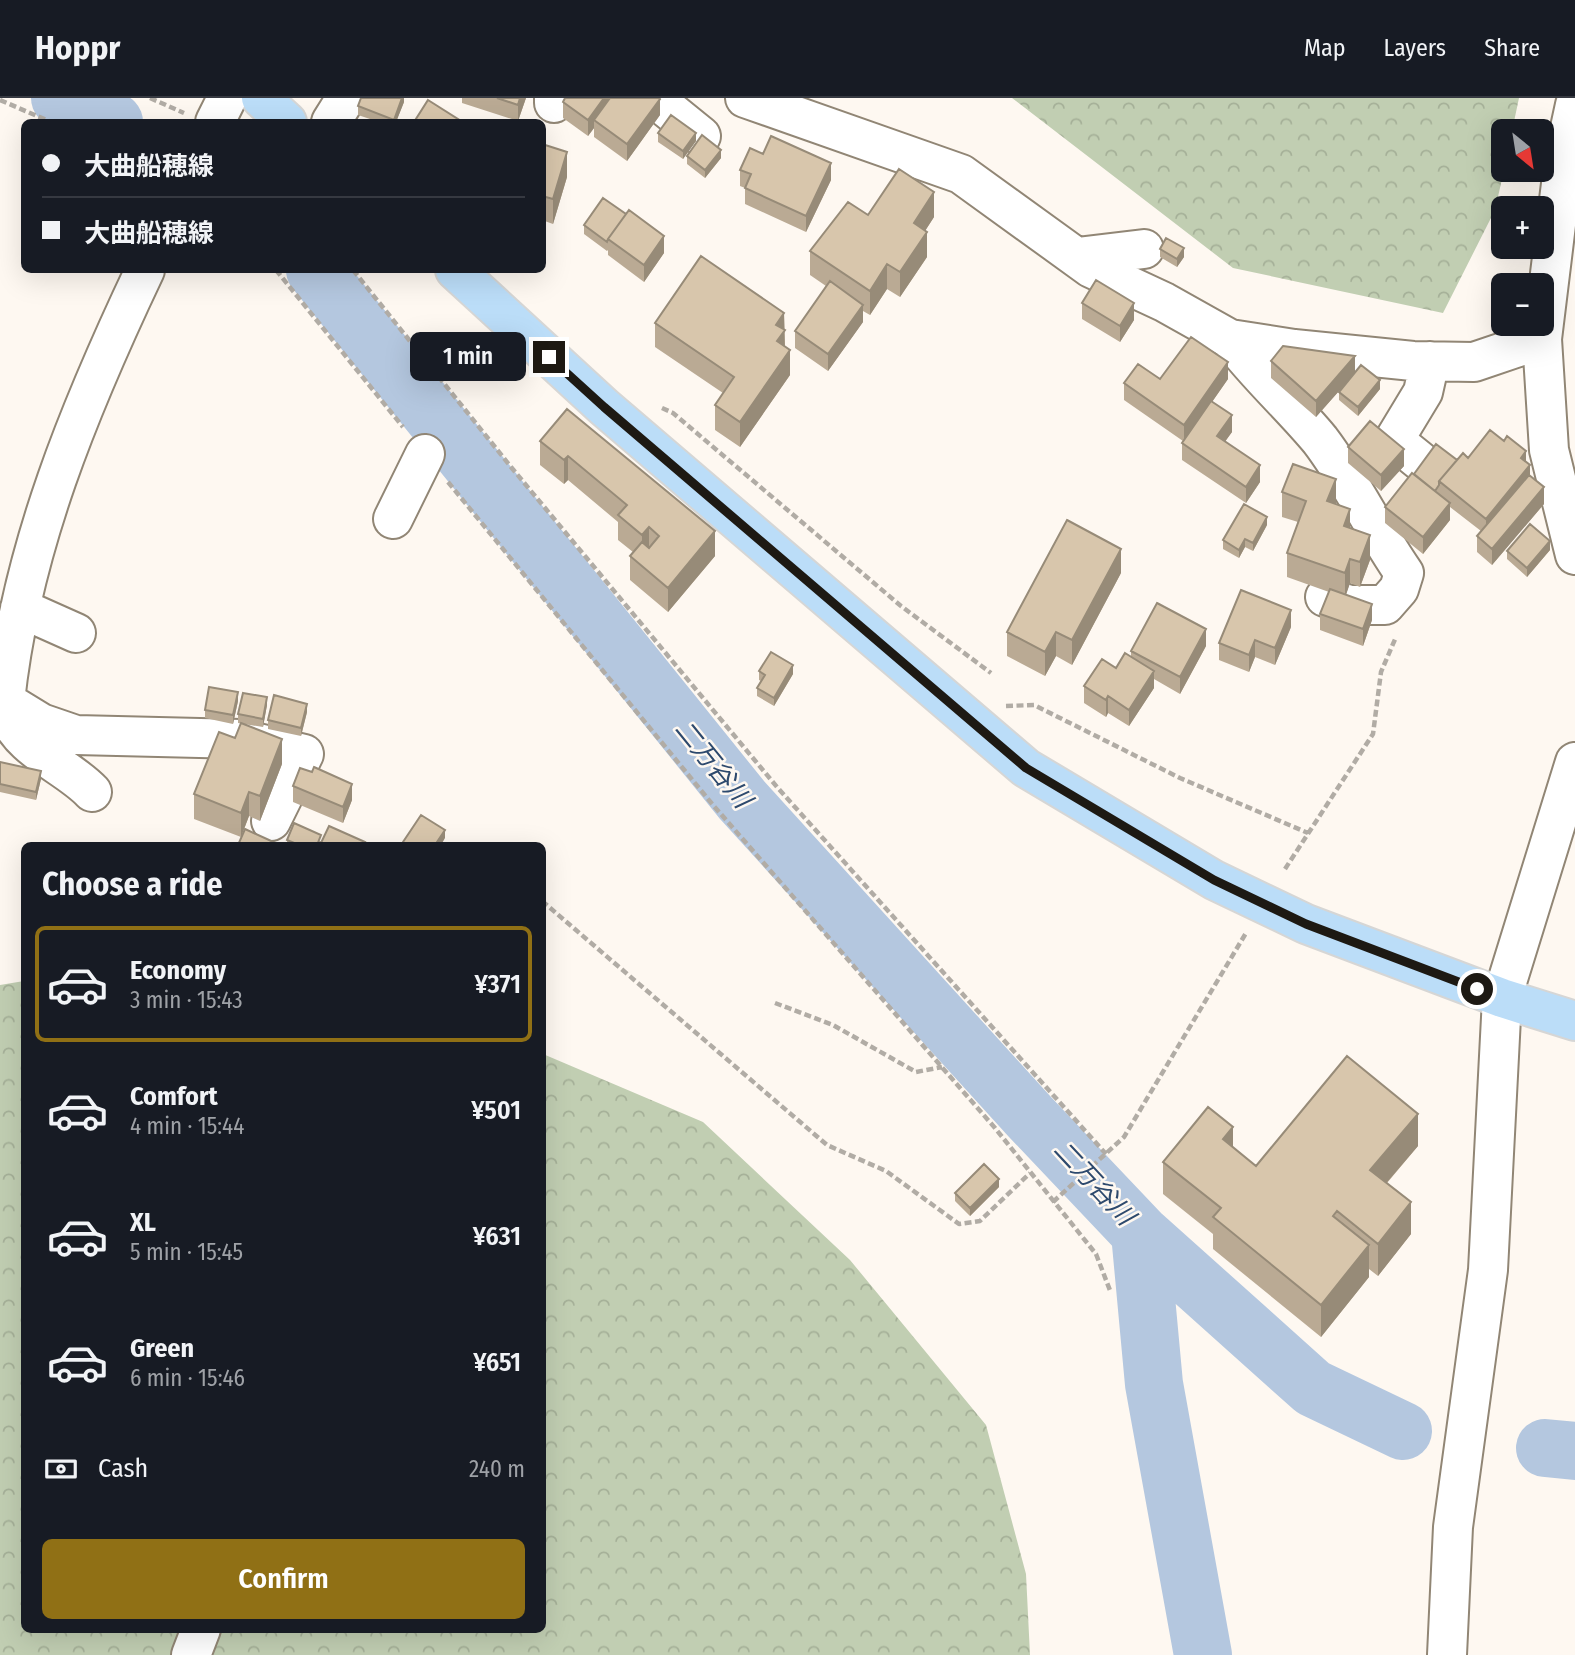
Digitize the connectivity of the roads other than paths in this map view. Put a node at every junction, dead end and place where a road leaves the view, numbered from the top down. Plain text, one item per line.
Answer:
1 (227, 98) edge
2 (261, 98) edge
3 (346, 98) edge
4 (654, 98) edge
5 (745, 98) edge
6 (1575, 105) edge
7 (205, 119) edge
8 (284, 119) edge
9 (333, 119) edge
10 (701, 136) edge
11 (1144, 248) dead end
12 (1077, 257) junction
13 (144, 273) edge
14 (458, 273) edge
15 (1230, 339) junction
16 (1542, 339) junction
17 (1430, 361) junction
18 (425, 454) road end
19 (1420, 461) edge
20 (393, 519) dead end
21 (1575, 555) edge
22 (1325, 597) edge
23 (20, 608) junction
24 (76, 634) dead end
25 (7, 656) edge
26 (2, 702) edge
27 (1575, 762) edge
28 (92, 792) dead end
29 (271, 821) dead end
30 (1502, 998) junction
31 (1558, 1015) edge
32 (199, 1633) edge
33 (191, 1655) edge
34 (1447, 1655) edge

1 - 7 street
2 - 8 main road
3 - 9 street
4 - 10 street
5 - 12 street
6 - 16 street
11 - 12 street
12 - 15 street
13 - 23 street
14 - 30 main road
15 - 17 street
15 - 22 street
16 - 17 street
16 - 21 street
17 - 19 street
18 - 20 street
23 - 24 street
23 - 25 street
25 - 26 street
26 - 28 street
26 - 29 street
27 - 30 street
30 - 31 main road
30 - 34 street
32 - 33 street

